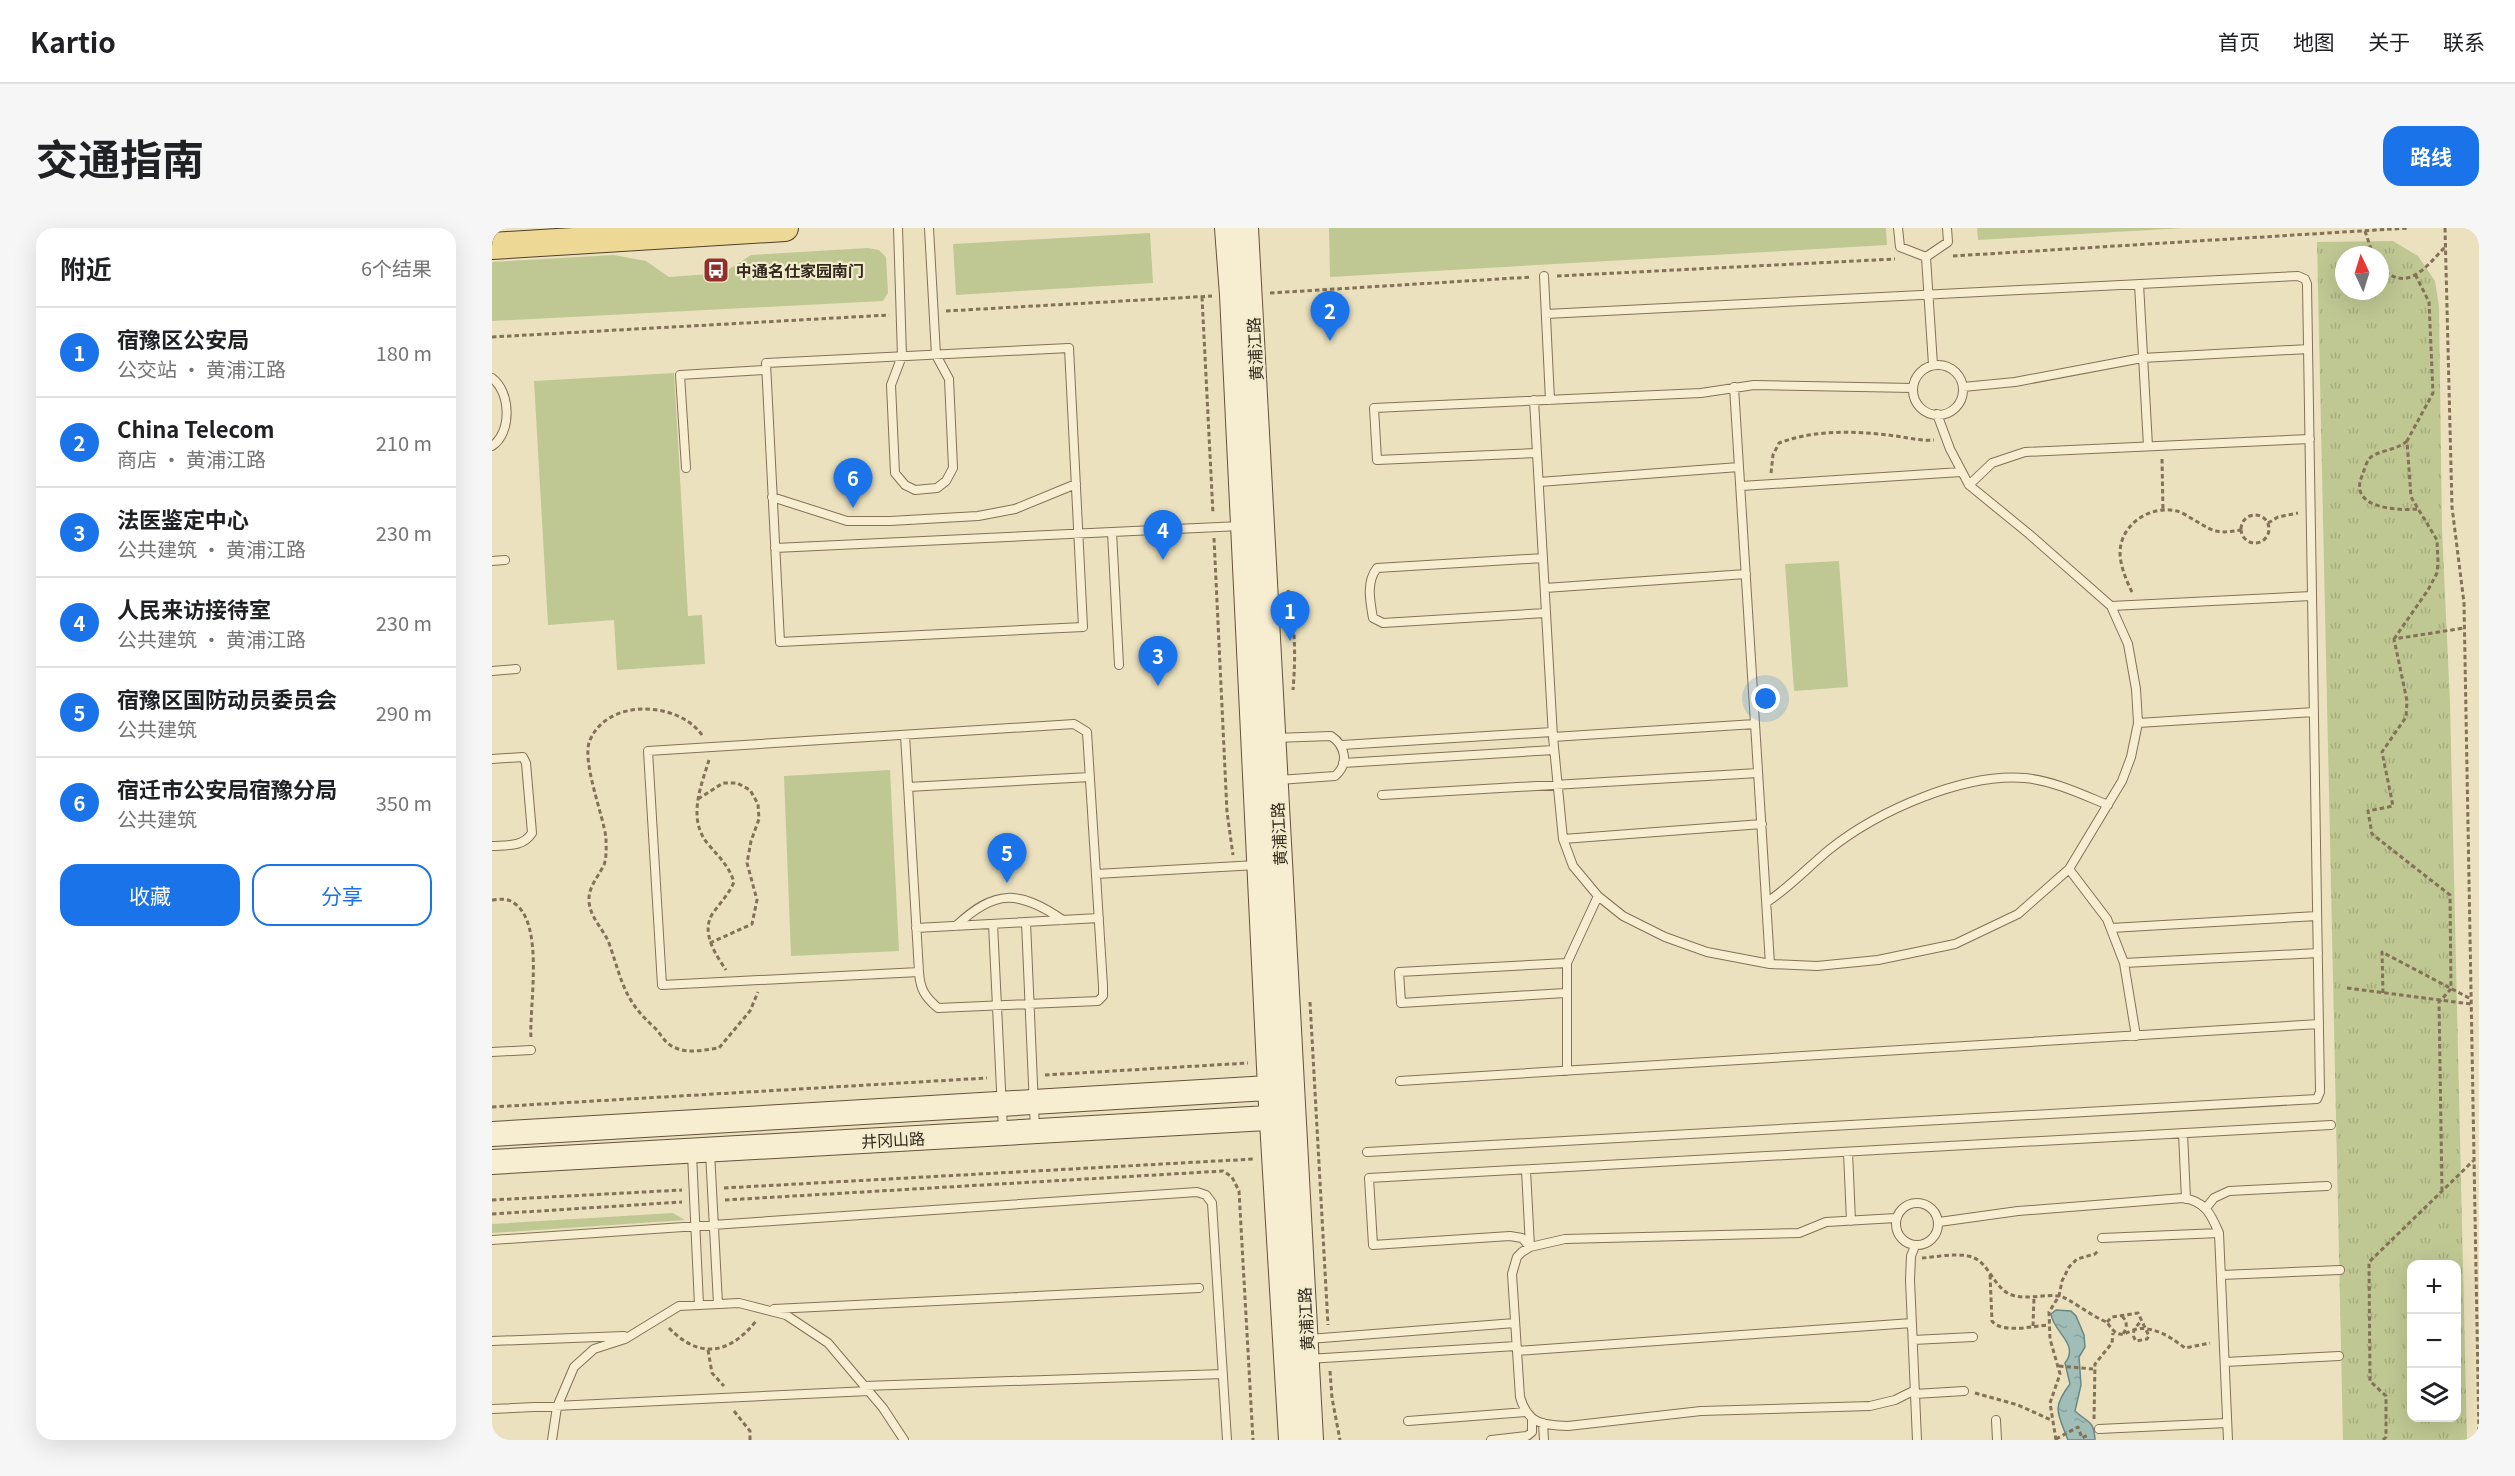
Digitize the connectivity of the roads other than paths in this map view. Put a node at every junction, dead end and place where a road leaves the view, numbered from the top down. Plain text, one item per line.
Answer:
1 (785, 228) edge
2 (898, 228) edge
3 (929, 228) edge
4 (1227, 228) edge
5 (1246, 228) edge
6 (1899, 228) edge
7 (1947, 228) edge
8 (492, 246) edge
9 (1926, 257) junction
10 (1544, 276) road end
11 (2139, 284) junction
12 (1928, 293) junction
13 (1242, 295) junction
14 (1546, 314) junction
15 (2308, 349) junction
16 (936, 355) junction
17 (903, 357) junction
18 (2143, 358) junction
19 (1933, 365) junction
20 (766, 370) junction
21 (492, 378) edge
22 (1734, 387) junction
23 (1963, 387) junction
24 (1913, 388) junction
25 (1534, 400) junction
26 (1551, 400) junction
27 (1937, 414) junction
28 (2310, 439) junction
29 (492, 446) edge
30 (2148, 446) junction
31 (1537, 453) junction
32 (1739, 467) junction
33 (686, 468) dead end
34 (1960, 472) junction
35 (1539, 482) junction
36 (1076, 484) junction
37 (1969, 485) junction
38 (1741, 486) junction
39 (772, 497) junction
40 (1253, 525) junction
41 (1112, 532) junction
42 (1078, 534) junction
43 (775, 548) junction
44 (1543, 558) junction
45 (505, 560) dead end
46 (492, 561) edge
47 (1746, 574) junction
48 (1545, 588) junction
49 (2312, 596) junction
50 (2111, 606) junction
51 (1546, 613) junction
52 (1119, 665) dead end
53 (516, 669) dead end
54 (492, 670) edge
55 (2314, 712) junction
56 (2138, 723) junction
57 (1755, 724) junction
58 (905, 735) junction
59 (1553, 735) junction
60 (1273, 738) junction
61 (1342, 745) junction
62 (1554, 750) junction
63 (492, 759) edge
64 (1343, 763) junction
65 (1758, 772) junction
66 (1090, 777) junction
67 (1275, 780) junction
68 (1558, 784) junction
69 (908, 788) junction
70 (1382, 795) dead end
71 (2108, 804) junction
72 (1761, 824) junction
73 (1563, 839) junction
74 (492, 846) edge
75 (1270, 864) junction
76 (2069, 869) junction
77 (1096, 874) junction
78 (1598, 896) junction
79 (1767, 902) junction
80 (2317, 916) junction
81 (1099, 918) junction
82 (1064, 920) junction
83 (1026, 922) junction
84 (993, 924) junction
85 (956, 926) junction
86 (916, 928) junction
87 (2111, 928) junction
88 (2318, 953) junction
89 (1567, 963) junction
90 (2124, 963) junction
91 (1770, 964) junction
92 (919, 972) junction
93 (1565, 993) junction
94 (1029, 1004) junction
95 (997, 1005) junction
96 (2319, 1024) junction
97 (2136, 1036) junction
98 (531, 1050) road end
99 (492, 1052) edge
100 (1567, 1071) junction
101 (1401, 1081) dead end
102 (1281, 1087) junction
103 (1034, 1102) junction
104 (1002, 1104) junction
105 (1282, 1117) junction
106 (2331, 1125) dead end
107 (1035, 1131) junction
108 (1003, 1133) junction
109 (2183, 1133) junction
110 (492, 1134) edge
111 (701, 1150) junction
112 (1367, 1152) dead end
113 (1848, 1152) junction
114 (492, 1162) edge
115 (1526, 1170) junction
116 (2327, 1186) dead end
117 (2186, 1199) junction
118 (2206, 1208) junction
119 (1896, 1218) junction
120 (1851, 1221) junction
121 (1939, 1222) junction
122 (714, 1225) junction
123 (695, 1227) junction
124 (2219, 1233) junction
125 (2102, 1238) road end
126 (492, 1240) edge
127 (1915, 1246) junction
128 (1530, 1247) junction
129 (2340, 1270) dead end
130 (2221, 1275) junction
131 (1199, 1288) dead end
132 (718, 1304) junction
133 (699, 1305) junction
134 (765, 1309) junction
135 (1515, 1323) junction
136 (1912, 1323) junction
137 (631, 1335) junction
138 (1973, 1337) dead end
139 (1913, 1340) junction
140 (492, 1341) edge
141 (1516, 1348) junction
142 (1296, 1350) junction
143 (2339, 1356) dead end
144 (2225, 1362) junction
145 (1223, 1374) junction
146 (867, 1388) junction
147 (1964, 1391) road end
148 (1915, 1392) junction
149 (557, 1407) junction
150 (492, 1409) edge
151 (1529, 1415) junction
152 (1996, 1420) dead end
153 (1408, 1421) dead end
154 (2227, 1423) junction
155 (1543, 1424) junction
156 (2099, 1429) road end
157 (552, 1440) edge
158 (904, 1440) edge
159 (1227, 1440) edge
160 (1291, 1440) edge
161 (1311, 1440) edge
162 (1491, 1440) edge
163 (1544, 1440) edge
164 (1917, 1440) edge
165 (1997, 1440) edge
166 (2228, 1440) edge

1 - 8 main road
2 - 17 lane
3 - 16 lane
4 - 13 street, 黄浦江路
5 - 13 street, 黄浦江路
6 - 9 lane
7 - 9 lane
9 - 12 lane
10 - 14 lane
11 - 12 lane
11 - 15 lane
11 - 18 lane
12 - 14 lane
12 - 19 lane
13 - 40 street, 黄浦江路
14 - 26 lane
15 - 18 lane
15 - 28 lane
16 - 17 lane
16 - 17 lane
16 - 36 lane
17 - 20 lane
18 - 23 lane
18 - 30 lane
19 - 23 lane
19 - 24 lane
20 - 33 lane
20 - 39 lane
21 - 29 lane
22 - 24 lane
22 - 26 lane
22 - 32 lane
23 - 27 lane
24 - 27 lane
25 - 26 lane
25 - 31 lane
25 - 31 lane
27 - 34 lane
28 - 30 lane
28 - 49 lane
30 - 37 lane
31 - 35 lane
32 - 35 lane
32 - 38 lane
34 - 37 lane
34 - 38 lane
35 - 44 lane
36 - 39 lane
36 - 42 lane
37 - 50 lane
38 - 47 lane
39 - 43 lane
40 - 41 lane
40 - 60 street, 黄浦江路
40 - 75 street, 黄浦江路
41 - 42 lane
41 - 52 lane
42 - 43 lane
42 - 43 lane
44 - 48 lane
44 - 51 lane
45 - 46 lane
47 - 48 lane
47 - 57 lane
48 - 51 lane
49 - 50 lane
49 - 55 lane
50 - 56 lane
51 - 59 lane
53 - 54 lane
55 - 56 lane
55 - 80 lane
56 - 71 lane
57 - 59 lane
57 - 65 lane
58 - 66 lane
58 - 69 lane
58 - 92 lane
59 - 61 lane
59 - 62 lane
60 - 61 lane
60 - 67 street, 黄浦江路
61 - 64 lane
62 - 64 lane
62 - 68 lane
63 - 74 lane
64 - 67 lane
65 - 68 lane
65 - 72 lane
66 - 69 lane
66 - 77 lane
67 - 75 street, 黄浦江路
68 - 70 lane
68 - 73 lane
69 - 86 lane
71 - 76 lane
71 - 79 lane
72 - 73 lane
72 - 79 lane
73 - 78 lane
75 - 77 lane
75 - 102 street, 黄浦江路
76 - 87 lane
76 - 91 lane
77 - 81 lane
78 - 89 lane
78 - 91 lane
79 - 91 lane
80 - 87 lane
80 - 88 lane
81 - 82 lane
81 - 94 lane
82 - 83 lane
82 - 85 lane
83 - 84 lane
83 - 94 lane
84 - 85 lane
84 - 95 lane
85 - 86 lane
86 - 92 lane
87 - 90 lane
88 - 90 lane
88 - 96 lane
89 - 93 lane
89 - 93 lane
90 - 97 lane
92 - 95 lane
93 - 100 lane
94 - 95 lane
94 - 103 lane
95 - 104 lane
96 - 97 lane
96 - 112 lane
97 - 100 lane
98 - 99 lane
100 - 101 lane
102 - 103 street, 井冈山路
102 - 105 street, 黄浦江路
103 - 104 street, 井冈山路
103 - 107 lane
104 - 108 lane
104 - 110 street, 井冈山路
105 - 107 street, 井冈山路
105 - 142 street, 黄浦江路
105 - 142 street, 黄浦江路
106 - 109 lane
107 - 108 street, 井冈山路
108 - 111 street, 井冈山路
109 - 113 lane
109 - 117 lane
111 - 114 street, 井冈山路
111 - 122 lane
111 - 123 lane
113 - 115 lane
113 - 120 lane
115 - 128 lane
115 - 128 lane
116 - 118 lane
117 - 118 lane
117 - 121 lane
118 - 124 lane
119 - 120 lane
119 - 121 lane
119 - 127 lane
120 - 128 lane
121 - 127 lane
122 - 123 lane
122 - 132 lane
122 - 145 lane
123 - 126 lane
123 - 133 lane
124 - 125 lane
124 - 130 lane
127 - 136 lane
128 - 135 lane
129 - 130 lane
130 - 144 lane
131 - 134 lane
132 - 133 lane
132 - 134 lane
133 - 137 lane
134 - 146 lane
135 - 141 lane
135 - 142 lane
136 - 139 lane
136 - 141 lane
137 - 140 lane
137 - 149 lane
138 - 139 lane
139 - 148 lane
141 - 142 lane
141 - 151 lane
142 - 160 street, 黄浦江路
142 - 161 street, 黄浦江路
143 - 144 lane
144 - 154 lane
145 - 146 lane
145 - 159 lane
146 - 149 lane
146 - 158 lane
147 - 148 lane
148 - 155 lane
148 - 164 lane
149 - 150 lane
149 - 157 lane
151 - 153 lane
151 - 155 lane
151 - 162 lane
152 - 165 lane
154 - 156 lane
154 - 166 lane
155 - 163 lane

